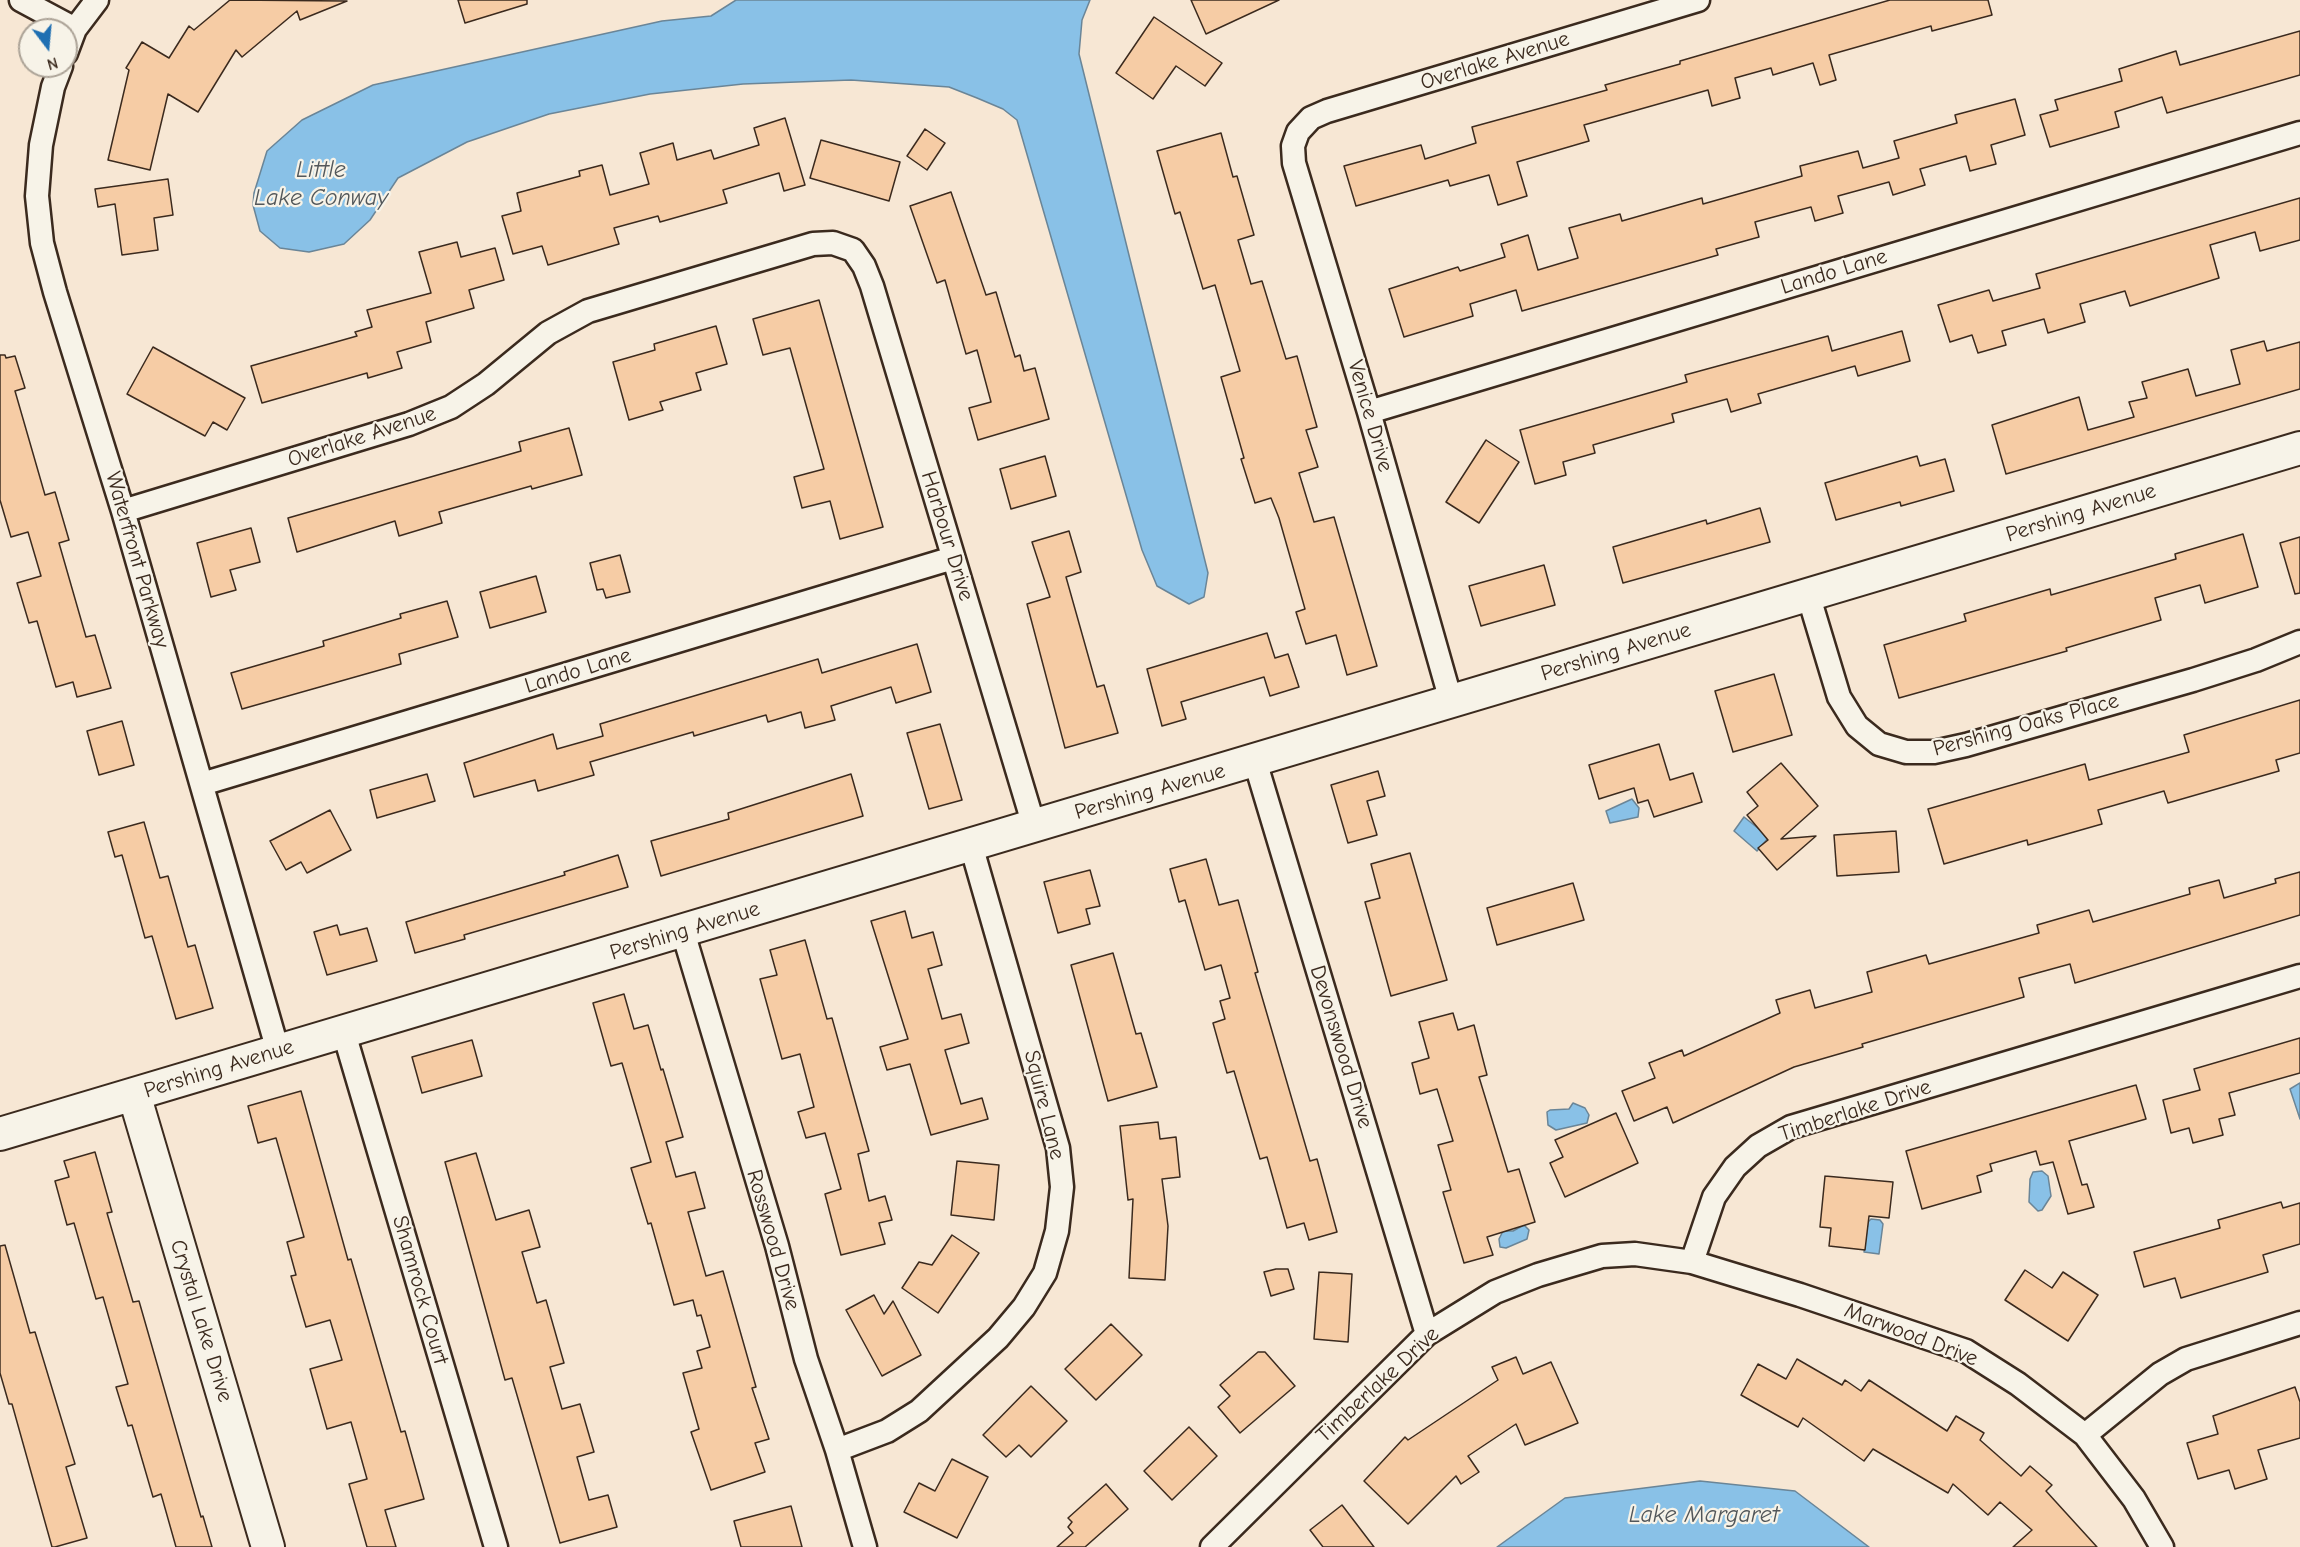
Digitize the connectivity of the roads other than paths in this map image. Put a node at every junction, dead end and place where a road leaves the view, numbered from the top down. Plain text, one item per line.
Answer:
1 (21, 0) edge
2 (97, 0) edge
3 (1698, 0) edge
4 (55, 18) edge
5 (78, 25) edge
6 (56, 78) edge
7 (1298, 132) joint
8 (2300, 133) edge
9 (853, 250) joint
10 (1369, 412) junction
11 (2300, 448) edge
12 (123, 511) junction
13 (953, 558) junction
14 (1808, 594) junction
15 (2300, 642) edge
16 (1451, 701) junction
17 (1255, 761) junction
18 (202, 784) junction
19 (1034, 826) junction
20 (971, 845) junction
21 (683, 932) junction
22 (2300, 975) edge
23 (344, 1033) junction
24 (278, 1051) junction
25 (134, 1094) junction
26 (0, 1134) edge
27 (1692, 1262) junction
28 (2300, 1323) edge
29 (1427, 1334) junction
30 (2085, 1435) junction
31 (837, 1450) junction
32 (268, 1547) edge
33 (496, 1547) edge
34 (865, 1547) edge
35 (1212, 1547) edge
36 (2162, 1547) edge

1 - 4 street
2 - 5 street
3 - 7 street, Overlake Avenue
6 - 12 street, Waterfront Parkway
7 - 10 street, Venice Drive
8 - 10 street, Lando Lane
9 - 12 street, Overlake Avenue
9 - 13 street, Harbour Drive
10 - 16 street, Venice Drive
11 - 14 street, Pershing Avenue
12 - 18 street, Waterfront Parkway
13 - 18 street, Lando Lane
13 - 19 street, Harbour Drive
14 - 15 street, Pershing Oaks Place
14 - 16 street, Pershing Avenue
16 - 17 street, Pershing Avenue
17 - 19 street, Pershing Avenue
17 - 29 street, Devonswood Drive
18 - 24 street, Waterfront Parkway
19 - 20 street, Pershing Avenue
20 - 21 street, Pershing Avenue
20 - 31 street, Squire Lane
21 - 23 street, Pershing Avenue
21 - 31 street, Rosswood Drive
22 - 27 street, Timberlake Drive
23 - 24 street, Pershing Avenue
23 - 33 street, Shamrock Court
24 - 25 street, Pershing Avenue
25 - 26 street, Pershing Avenue
25 - 32 street, Crystal Lake Drive
27 - 29 street, Timberlake Drive
27 - 30 street, Marwood Drive
28 - 30 street
29 - 35 street, Timberlake Drive
30 - 36 street, Marwood Drive
31 - 34 street, Rosswood Drive

